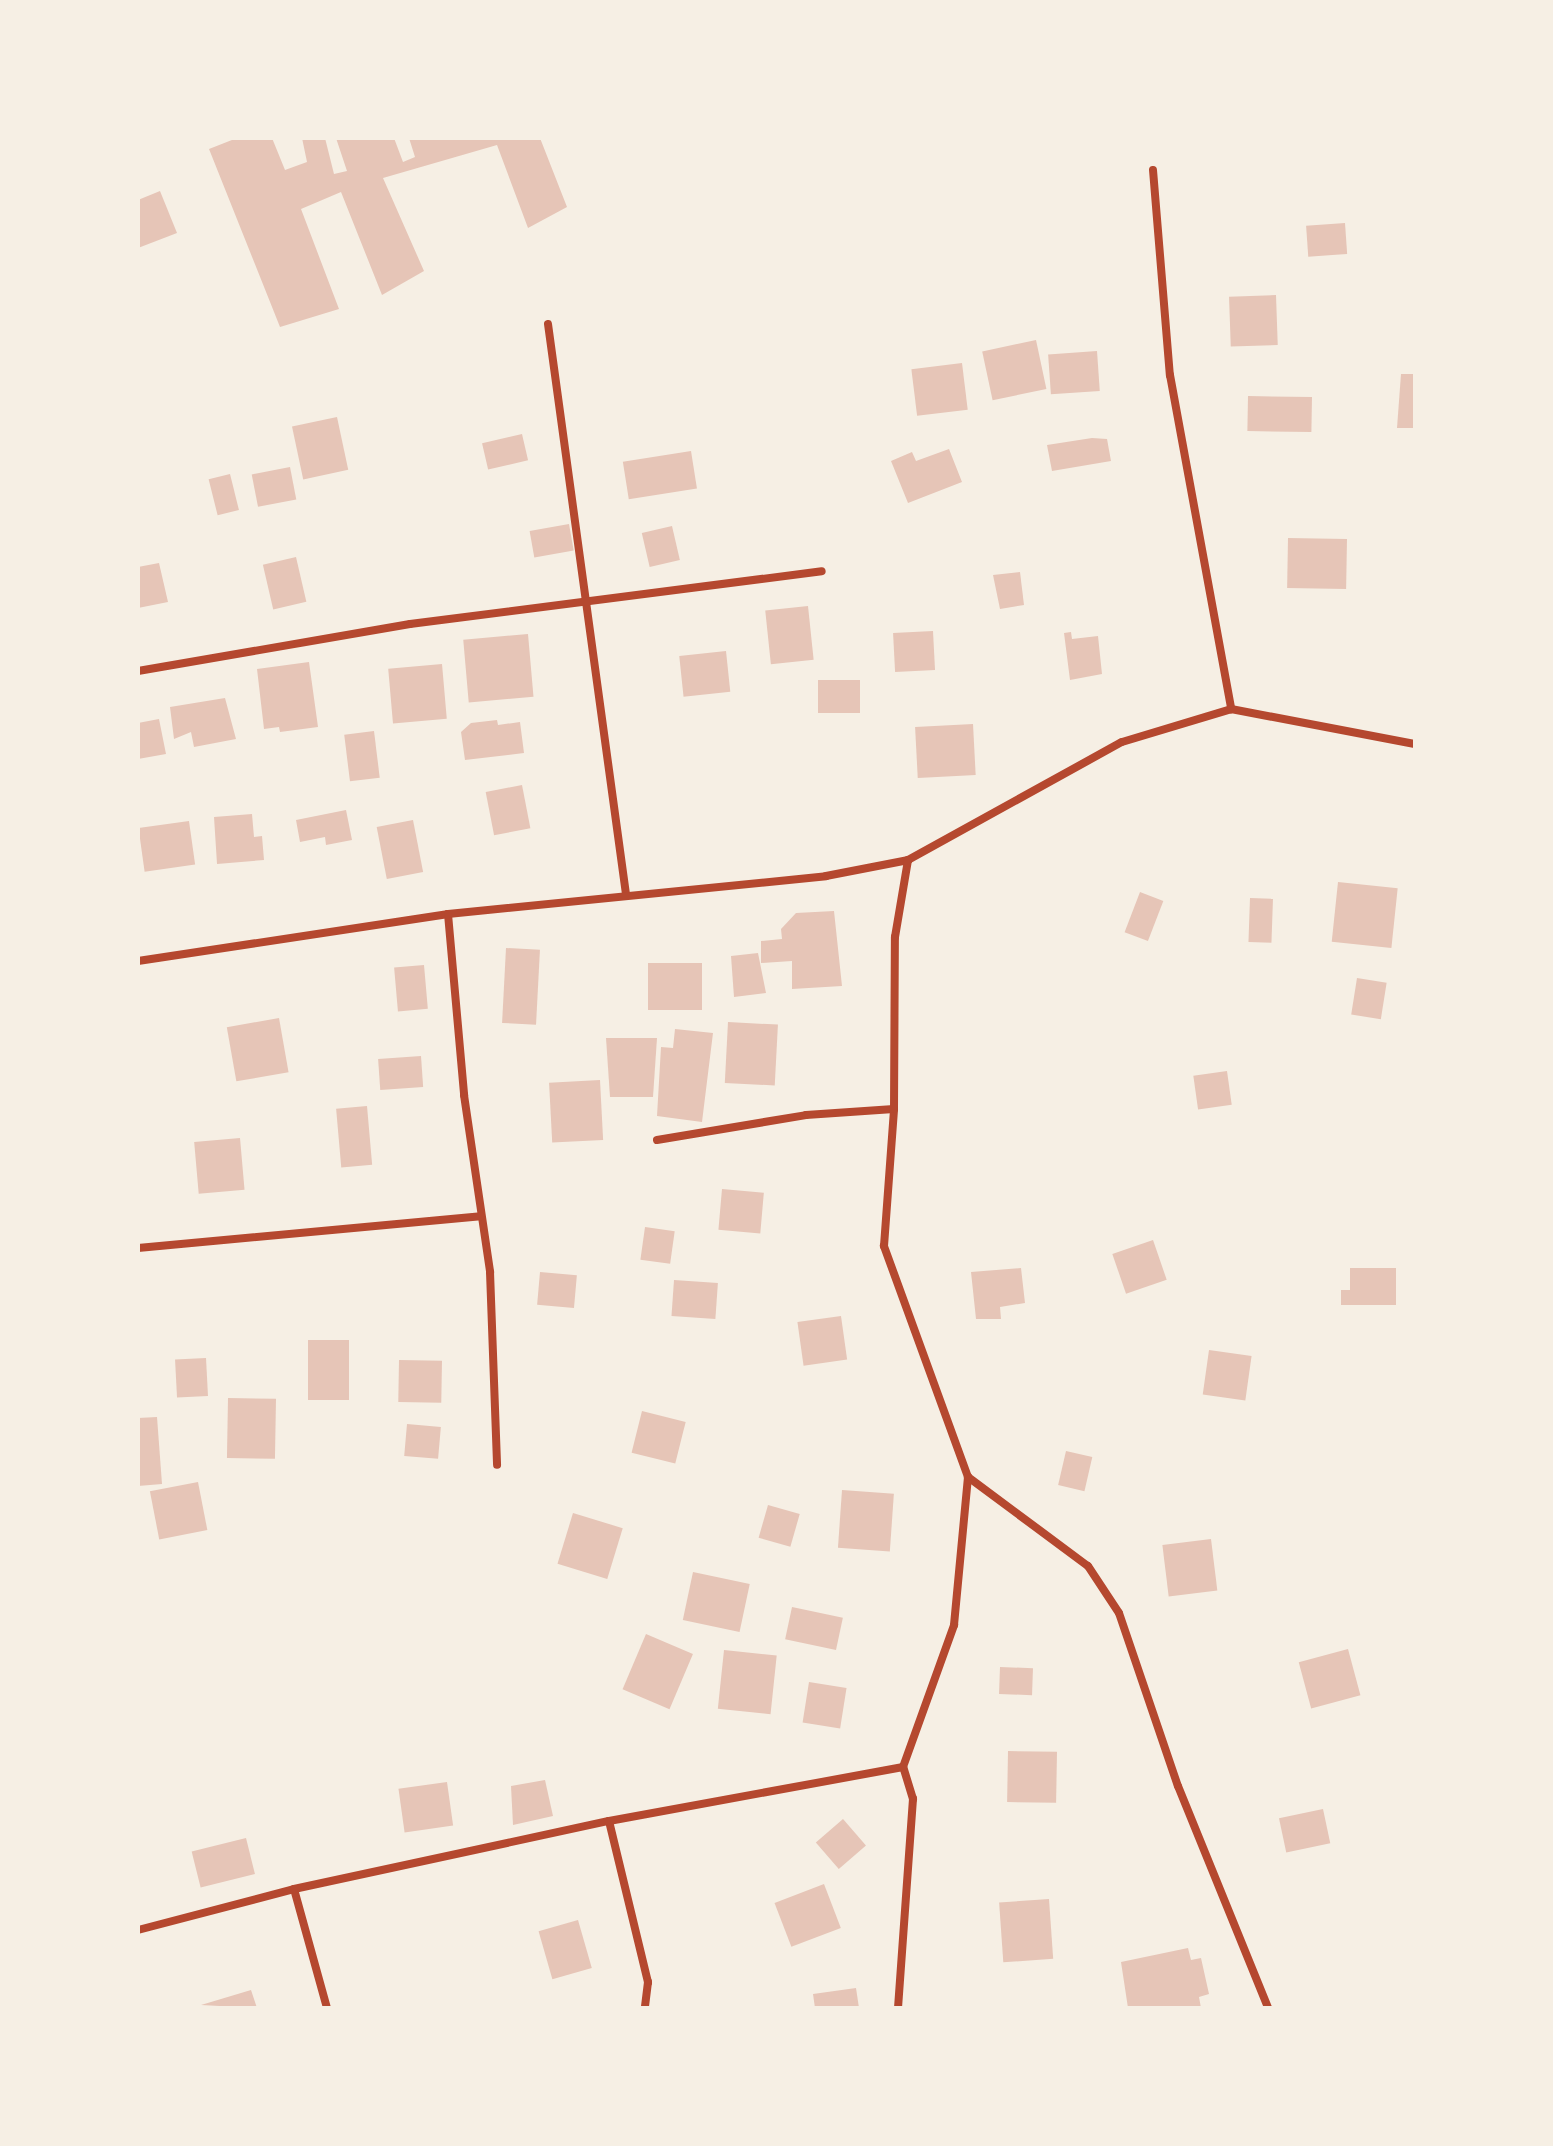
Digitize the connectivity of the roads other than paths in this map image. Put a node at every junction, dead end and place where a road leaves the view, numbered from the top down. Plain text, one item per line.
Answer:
1 (1153, 170) dead end
2 (548, 324) dead end
3 (822, 571) dead end
4 (585, 602) junction
5 (138, 671) edge
6 (1231, 709) junction
7 (1415, 744) edge
8 (908, 860) junction
9 (626, 894) junction
10 (448, 914) junction
11 (138, 961) edge
12 (894, 1109) junction
13 (657, 1140) dead end
14 (481, 1216) junction
15 (138, 1248) edge
16 (497, 1465) dead end
17 (968, 1477) junction
18 (903, 1767) junction
19 (609, 1821) junction
20 (294, 1889) junction
21 (138, 1930) edge
22 (327, 2008) edge
23 (645, 2008) edge
24 (898, 2008) edge
25 (1268, 2008) edge

1 - 6 street
2 - 4 street
3 - 4 street
4 - 5 street
4 - 9 street
6 - 7 street
6 - 8 street
8 - 9 street
8 - 12 street
9 - 10 street
10 - 11 street
10 - 14 street
12 - 13 street
12 - 17 street
14 - 15 street
14 - 16 street
17 - 18 street
17 - 25 street
18 - 19 street
18 - 24 street
19 - 20 street
19 - 23 street
20 - 21 street
20 - 22 street

